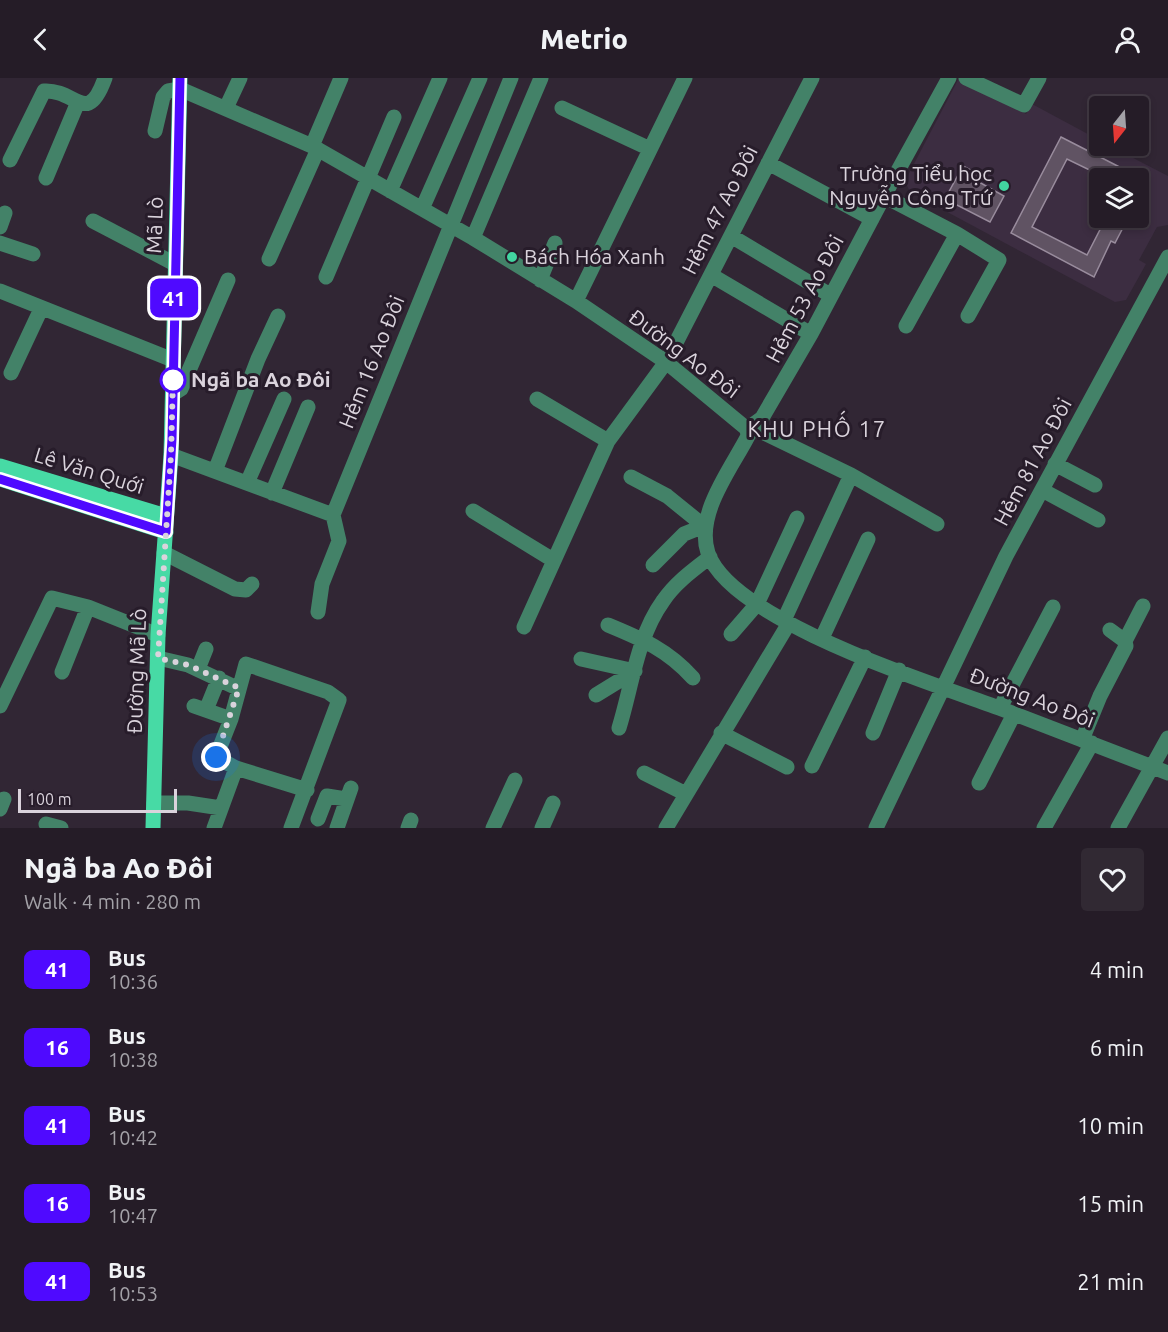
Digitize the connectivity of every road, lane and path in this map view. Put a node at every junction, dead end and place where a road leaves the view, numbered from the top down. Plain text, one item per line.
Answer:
1 (105, 78) edge
2 (240, 78) edge
3 (341, 78) edge
4 (440, 78) edge
5 (480, 78) edge
6 (512, 78) edge
7 (541, 78) edge
8 (684, 78) edge
9 (812, 78) edge
10 (950, 78) edge
11 (966, 78) edge
12 (1039, 78) edge
13 (180, 81) edge
14 (78, 102) junction
15 (226, 108) junction
16 (562, 108) dead end
17 (394, 117) dead end
18 (155, 131) dead end
19 (315, 148) junction
20 (648, 148) junction
21 (10, 160) dead end
22 (768, 163) junction
23 (45, 177) dead end
24 (368, 178) junction
25 (390, 191) junction
26 (884, 196) junction
27 (422, 209) junction
28 (872, 219) junction
29 (93, 221) dead end
30 (449, 225) junction
31 (957, 234) junction
32 (731, 236) junction
33 (473, 238) junction
34 (0, 243) edge
35 (555, 243) dead end
36 (33, 254) dead end
37 (269, 259) dead end
38 (1167, 259) edge
39 (175, 264) junction
40 (711, 275) junction
41 (326, 277) dead end
42 (228, 280) dead end
43 (540, 280) junction
44 (0, 291) edge
45 (830, 295) junction
46 (576, 301) junction
47 (41, 309) junction
48 (278, 315) dead end
49 (968, 316) dead end
50 (906, 326) dead end
51 (811, 334) junction
52 (173, 360) junction
53 (666, 362) junction
54 (11, 373) dead end
55 (173, 394) junction
56 (284, 399) dead end
57 (537, 399) dead end
58 (308, 407) dead end
59 (747, 429) junction
60 (608, 441) junction
61 (171, 455) junction
62 (1055, 464) junction
63 (0, 466) edge
64 (215, 471) junction
65 (851, 475) junction
66 (631, 477) dead end
67 (0, 479) edge
68 (247, 483) junction
69 (1095, 486) dead end
70 (1042, 490) junction
71 (272, 493) junction
72 (472, 511) dead end
73 (333, 515) junction
74 (798, 518) dead end
75 (1098, 520) dead end
76 (166, 524) junction
77 (937, 524) dead end
78 (704, 526) junction
79 (868, 539) dead end
80 (164, 553) junction
81 (710, 557) junction
82 (553, 560) junction
83 (653, 565) dead end
84 (252, 584) dead end
85 (758, 604) junction
86 (1143, 606) dead end
87 (88, 607) junction
88 (1053, 607) dead end
89 (318, 612) dead end
90 (787, 622) junction
91 (608, 625) dead end
92 (524, 627) dead end
93 (1110, 630) dead end
94 (731, 634) dead end
95 (158, 635) junction
96 (822, 638) junction
97 (644, 640) junction
98 (1125, 641) junction
99 (206, 649) dead end
100 (865, 657) junction
101 (158, 658) junction
102 (581, 659) dead end
103 (198, 669) junction
104 (899, 670) junction
105 (635, 671) junction
106 (62, 672) dead end
107 (219, 678) junction
108 (693, 678) dead end
109 (943, 687) junction
110 (239, 688) junction
111 (596, 695) dead end
112 (0, 706) edge
113 (1007, 711) junction
114 (231, 718) junction
115 (619, 728) dead end
116 (721, 733) junction
117 (873, 733) dead end
118 (1168, 738) edge
119 (1087, 742) junction
120 (812, 766) dead end
121 (787, 767) dead end
122 (236, 768) junction
123 (1161, 770) edge
124 (644, 773) dead end
125 (515, 780) dead end
126 (979, 783) dead end
127 (307, 790) junction
128 (686, 794) junction
129 (154, 803) junction
130 (553, 803) dead end
131 (221, 808) junction
132 (318, 819) dead end
133 (153, 828) edge
134 (214, 828) edge
135 (291, 828) edge
136 (337, 828) edge
137 (493, 828) edge
138 (542, 828) edge
139 (666, 828) edge
140 (876, 828) edge
141 (1044, 828) edge
142 (1118, 828) edge

1 - 14 street
2 - 15 street
3 - 19 street
4 - 25 street
5 - 27 street
6 - 30 street, Hẻm 16 Ao Đôi
7 - 33 street
8 - 20 street
9 - 22 street, Hẻm 47 Ao Đôi
10 - 26 street, Hẻm 53 Ao Đôi
11 - 12 street
13 - 15 street, Đường Ao Đôi
13 - 18 street
13 - 39 main road, Mã Lò
14 - 21 street
14 - 23 street
15 - 19 street, Đường Ao Đôi
16 - 20 street
17 - 24 street
19 - 24 street, Đường Ao Đôi
19 - 37 street
20 - 46 street
22 - 28 street
22 - 32 street, Hẻm 47 Ao Đôi
24 - 25 street, Đường Ao Đôi
24 - 41 street
25 - 27 street, Đường Ao Đôi
26 - 28 street, Hẻm 53 Ao Đôi
26 - 31 street
27 - 30 street, Đường Ao Đôi
28 - 45 street, Hẻm 53 Ao Đôi
29 - 39 street
30 - 33 street, Đường Ao Đôi
30 - 73 street, Hẻm 16 Ao Đôi
31 - 49 street
31 - 50 street
32 - 40 street, Hẻm 47 Ao Đôi
32 - 45 street
33 - 43 street, Đường Ao Đôi
34 - 36 street
35 - 43 street
38 - 62 street, Hẻm 81 Ao Đôi
39 - 52 main road, Mã Lò
40 - 51 street
40 - 53 street, Hẻm 47 Ao Đôi
42 - 55 street
43 - 46 street, Đường Ao Đôi
44 - 47 street
45 - 51 street, Hẻm 53 Ao Đôi
46 - 53 street, Đường Ao Đôi
47 - 52 street
47 - 54 street
48 - 64 street
51 - 59 street, Hẻm 53 Ao Đôi
52 - 55 main road, Mã Lò
53 - 59 street, Đường Ao Đôi
53 - 60 street, Hẻm 47 Ao Đôi
55 - 61 main road, Mã Lò
56 - 68 street
57 - 60 street
58 - 71 street
59 - 65 street
59 - 78 street, Đường Ao Đôi
60 - 82 street, Hẻm 47 Ao Đôi
61 - 64 street
61 - 76 main road, Mã Lò
62 - 69 street
62 - 70 street, Hẻm 81 Ao Đôi
63 - 76 main road, Lê Văn Quới
64 - 68 street
65 - 77 street
65 - 90 street
66 - 78 street
67 - 76 main road, Lê Văn Quới
68 - 71 street
70 - 75 street
70 - 109 street, Hẻm 81 Ao Đôi
71 - 73 street
72 - 82 street
73 - 89 street
74 - 85 street
76 - 80 main road, Đường Mã Lò
78 - 81 street, Đường Ao Đôi
78 - 83 street
79 - 96 street
80 - 84 street
80 - 95 main road, Đường Mã Lò
81 - 85 street, Đường Ao Đôi
81 - 97 street
82 - 92 street, Hẻm 47 Ao Đôi
85 - 90 street, Đường Ao Đôi
85 - 94 street
86 - 98 street
87 - 95 street
87 - 106 street
87 - 112 street
88 - 113 street
90 - 96 street, Đường Ao Đôi
90 - 116 street
91 - 97 street
93 - 98 street
95 - 101 main road, Đường Mã Lò
96 - 100 street, Đường Ao Đôi
97 - 105 street
97 - 108 street
98 - 119 street
99 - 103 street
100 - 104 street, Đường Ao Đôi
100 - 120 street
101 - 103 street
101 - 129 main road, Đường Mã Lò
102 - 105 street
103 - 107 street
104 - 109 street, Đường Ao Đôi
104 - 117 street
105 - 111 street
105 - 115 street
107 - 110 street
107 - 114 street
109 - 113 street, Đường Ao Đôi
109 - 140 street, Hẻm 81 Ao Đôi
110 - 114 street
110 - 127 street
113 - 119 street, Đường Ao Đôi
113 - 126 street
114 - 122 street
116 - 121 street
116 - 128 street
118 - 123 street
119 - 123 street, Đường Ao Đôi
119 - 141 street
122 - 127 street
122 - 131 street
123 - 142 street
124 - 128 street
125 - 137 street
127 - 135 street
128 - 139 street
129 - 131 street
129 - 133 main road, Đường Mã Lò
130 - 138 street
131 - 134 street
132 - 136 street

